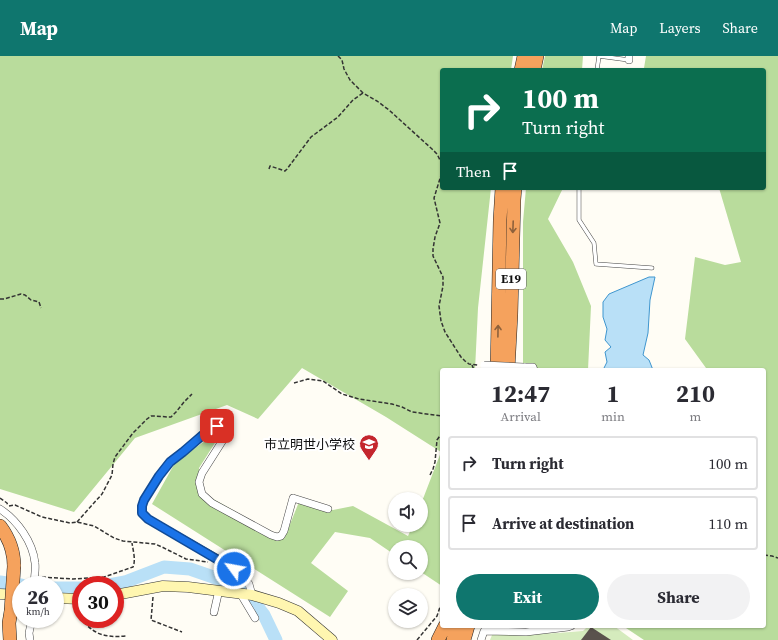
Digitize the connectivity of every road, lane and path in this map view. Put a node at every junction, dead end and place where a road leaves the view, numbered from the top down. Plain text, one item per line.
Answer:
1 (338, 56) edge
2 (524, 56) edge
3 (537, 56) edge
4 (629, 58) edge
5 (521, 68) edge
6 (534, 68) edge
7 (597, 68) edge
8 (363, 93) junction
9 (440, 160) edge
10 (269, 169) dead end
11 (440, 178) edge
12 (502, 190) edge
13 (515, 190) edge
14 (579, 190) edge
15 (652, 268) dead end
16 (0, 299) edge
17 (41, 308) dead end
18 (472, 365) junction
19 (484, 365) joint
20 (473, 368) edge
21 (497, 368) edge
22 (508, 368) edge
23 (533, 368) edge
24 (294, 383) dead end
25 (192, 394) dead end
26 (440, 416) edge
27 (440, 436) edge
28 (430, 475) dead end
29 (9, 506) dead end
30 (0, 509) edge
31 (328, 509) dead end
32 (77, 522) junction
33 (0, 526) edge
34 (132, 543) junction
35 (766, 555) edge
36 (778, 558) edge
37 (211, 562) dead end
38 (34, 576) edge
39 (64, 579) edge
40 (154, 588) junction
41 (221, 590) junction
42 (124, 593) edge
43 (240, 593) junction
44 (0, 594) edge
45 (12, 595) edge
46 (252, 595) junction
47 (440, 607) dead end
48 (214, 612) dead end
49 (255, 618) dead end
50 (30, 628) edge
51 (90, 628) edge
52 (444, 628) edge
53 (456, 628) edge
54 (467, 628) edge
55 (474, 628) edge
56 (560, 628) edge
57 (182, 632) dead end
58 (127, 636) dead end
59 (10, 640) edge
60 (30, 640) edge
61 (332, 640) edge
62 (417, 640) edge
63 (438, 640) edge
64 (453, 640) edge
65 (464, 640) edge
66 (471, 640) edge
67 (481, 640) edge

1 - 8 path
2 - 5 highway
3 - 6 highway
4 - 7 lane
8 - 9 path
8 - 10 path
11 - 18 path
21 -> 12 highway, E19
13 -> 22 highway, E19
14 - 15 lane
16 - 17 path
18 - 19 path
18 - 20 path
19 - 23 street, bridge
24 - 26 path
25 - 32 path
27 - 28 path
29 - 32 path
30 - 38 street
31 - 46 street
32 - 34 path
33 - 59 highway, bridge
34 - 37 path
34 - 39 path
35 - 36 path
40 - 41 street
40 - 42 street
40 - 57 path
41 - 43 street
41 - 48 street
43 - 46 street
43 - 49 street
44 - 45 street
46 - 61 street
47 - 62 path
50 - 60 street
51 - 58 path
52 - 63 highway
53 - 64 highway
54 - 65 highway
55 - 66 highway
56 - 67 street

